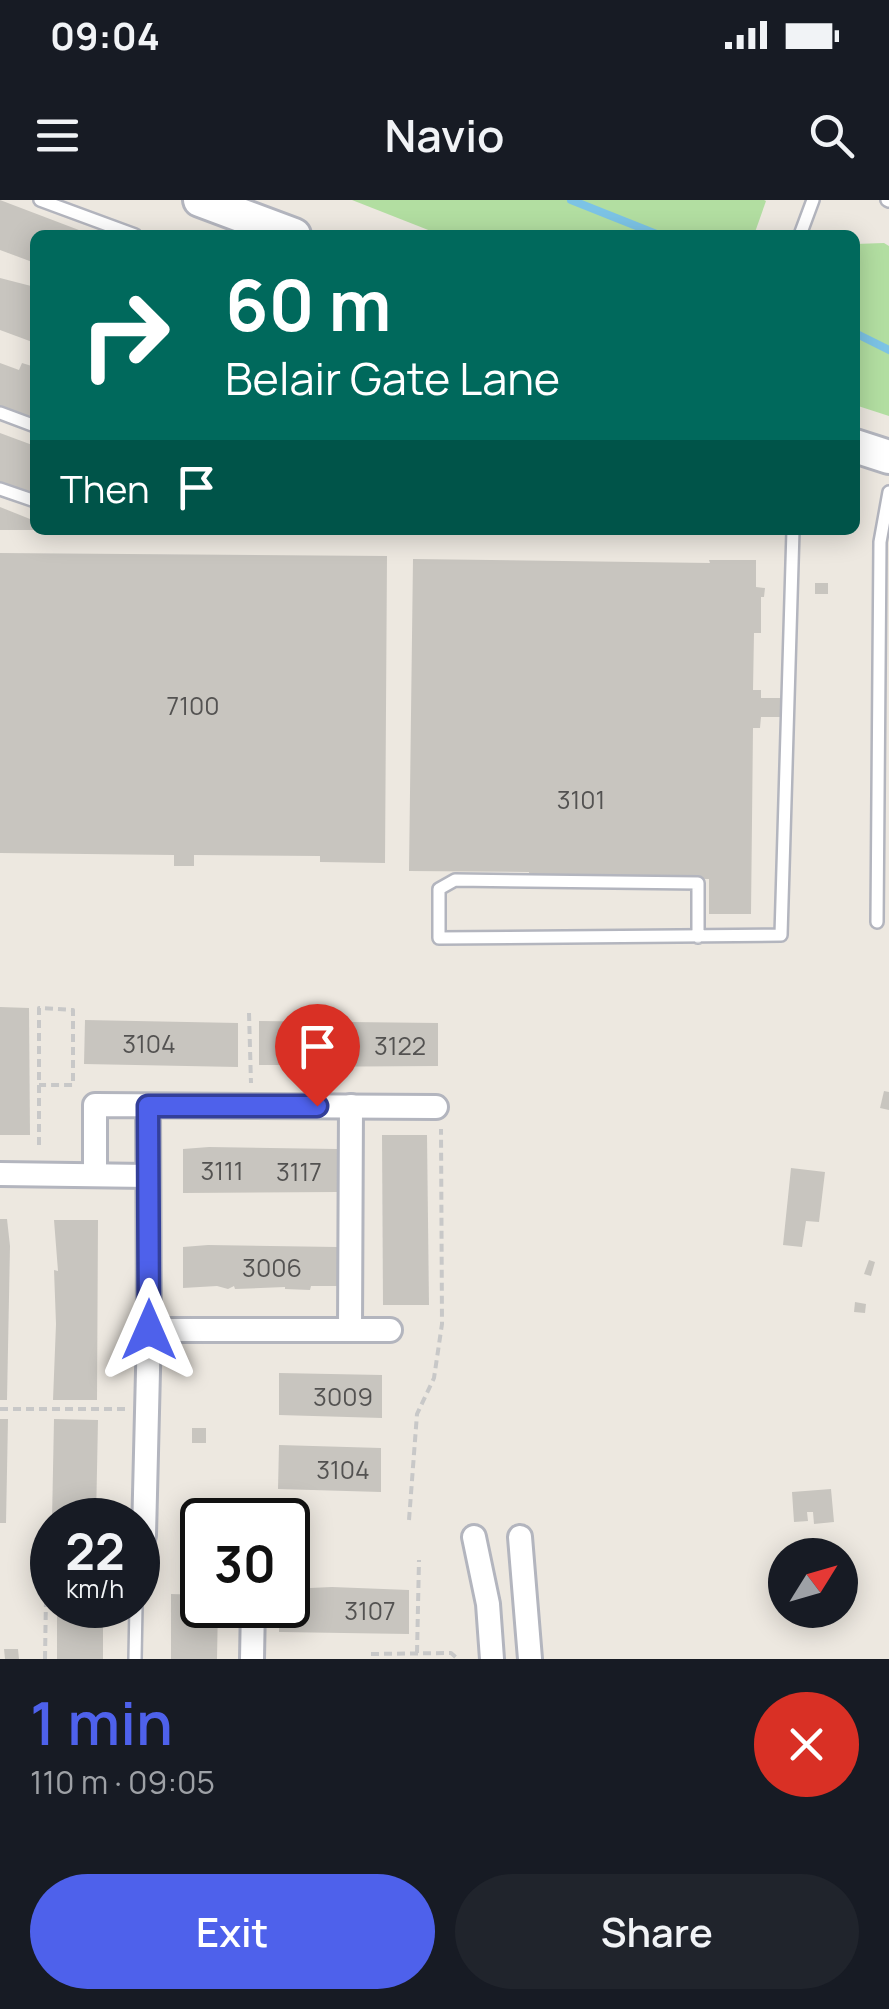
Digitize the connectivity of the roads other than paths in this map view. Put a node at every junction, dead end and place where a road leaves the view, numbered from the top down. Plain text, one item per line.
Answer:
1 (40, 200) edge
2 (200, 200) edge
3 (814, 200) edge
4 (122, 230) edge
5 (281, 230) edge
6 (802, 230) edge
7 (0, 412) edge
8 (30, 424) edge
9 (860, 448) edge
10 (889, 457) edge
11 (0, 489) edge
12 (889, 492) edge
13 (30, 498) edge
14 (793, 535) edge
15 (878, 922) dead end
16 (698, 937) junction
17 (148, 1106) junction
18 (350, 1106) junction
19 (438, 1115) road end
20 (0, 1174) edge
21 (95, 1175) junction
22 (148, 1176) junction
23 (149, 1330) junction
24 (350, 1330) junction
25 (390, 1330) dead end
26 (145, 1498) edge
27 (474, 1536) dead end
28 (520, 1537) dead end
29 (136, 1628) edge
30 (252, 1628) edge
31 (135, 1659) edge
32 (252, 1659) edge
33 (492, 1659) edge
34 (530, 1659) edge

1 - 4 lane
2 - 5 main road
3 - 6 lane
7 - 8 lane
9 - 10 main road
11 - 13 lane
12 - 15 lane
14 - 16 lane
16 - 16 lane
17 - 18 street
17 - 21 street
17 - 22 street
18 - 19 street
18 - 24 street
20 - 21 street
21 - 22 street
22 - 23 street
23 - 24 street
23 - 26 street
24 - 25 street
27 - 33 street
28 - 34 street
29 - 31 lane
30 - 32 street

